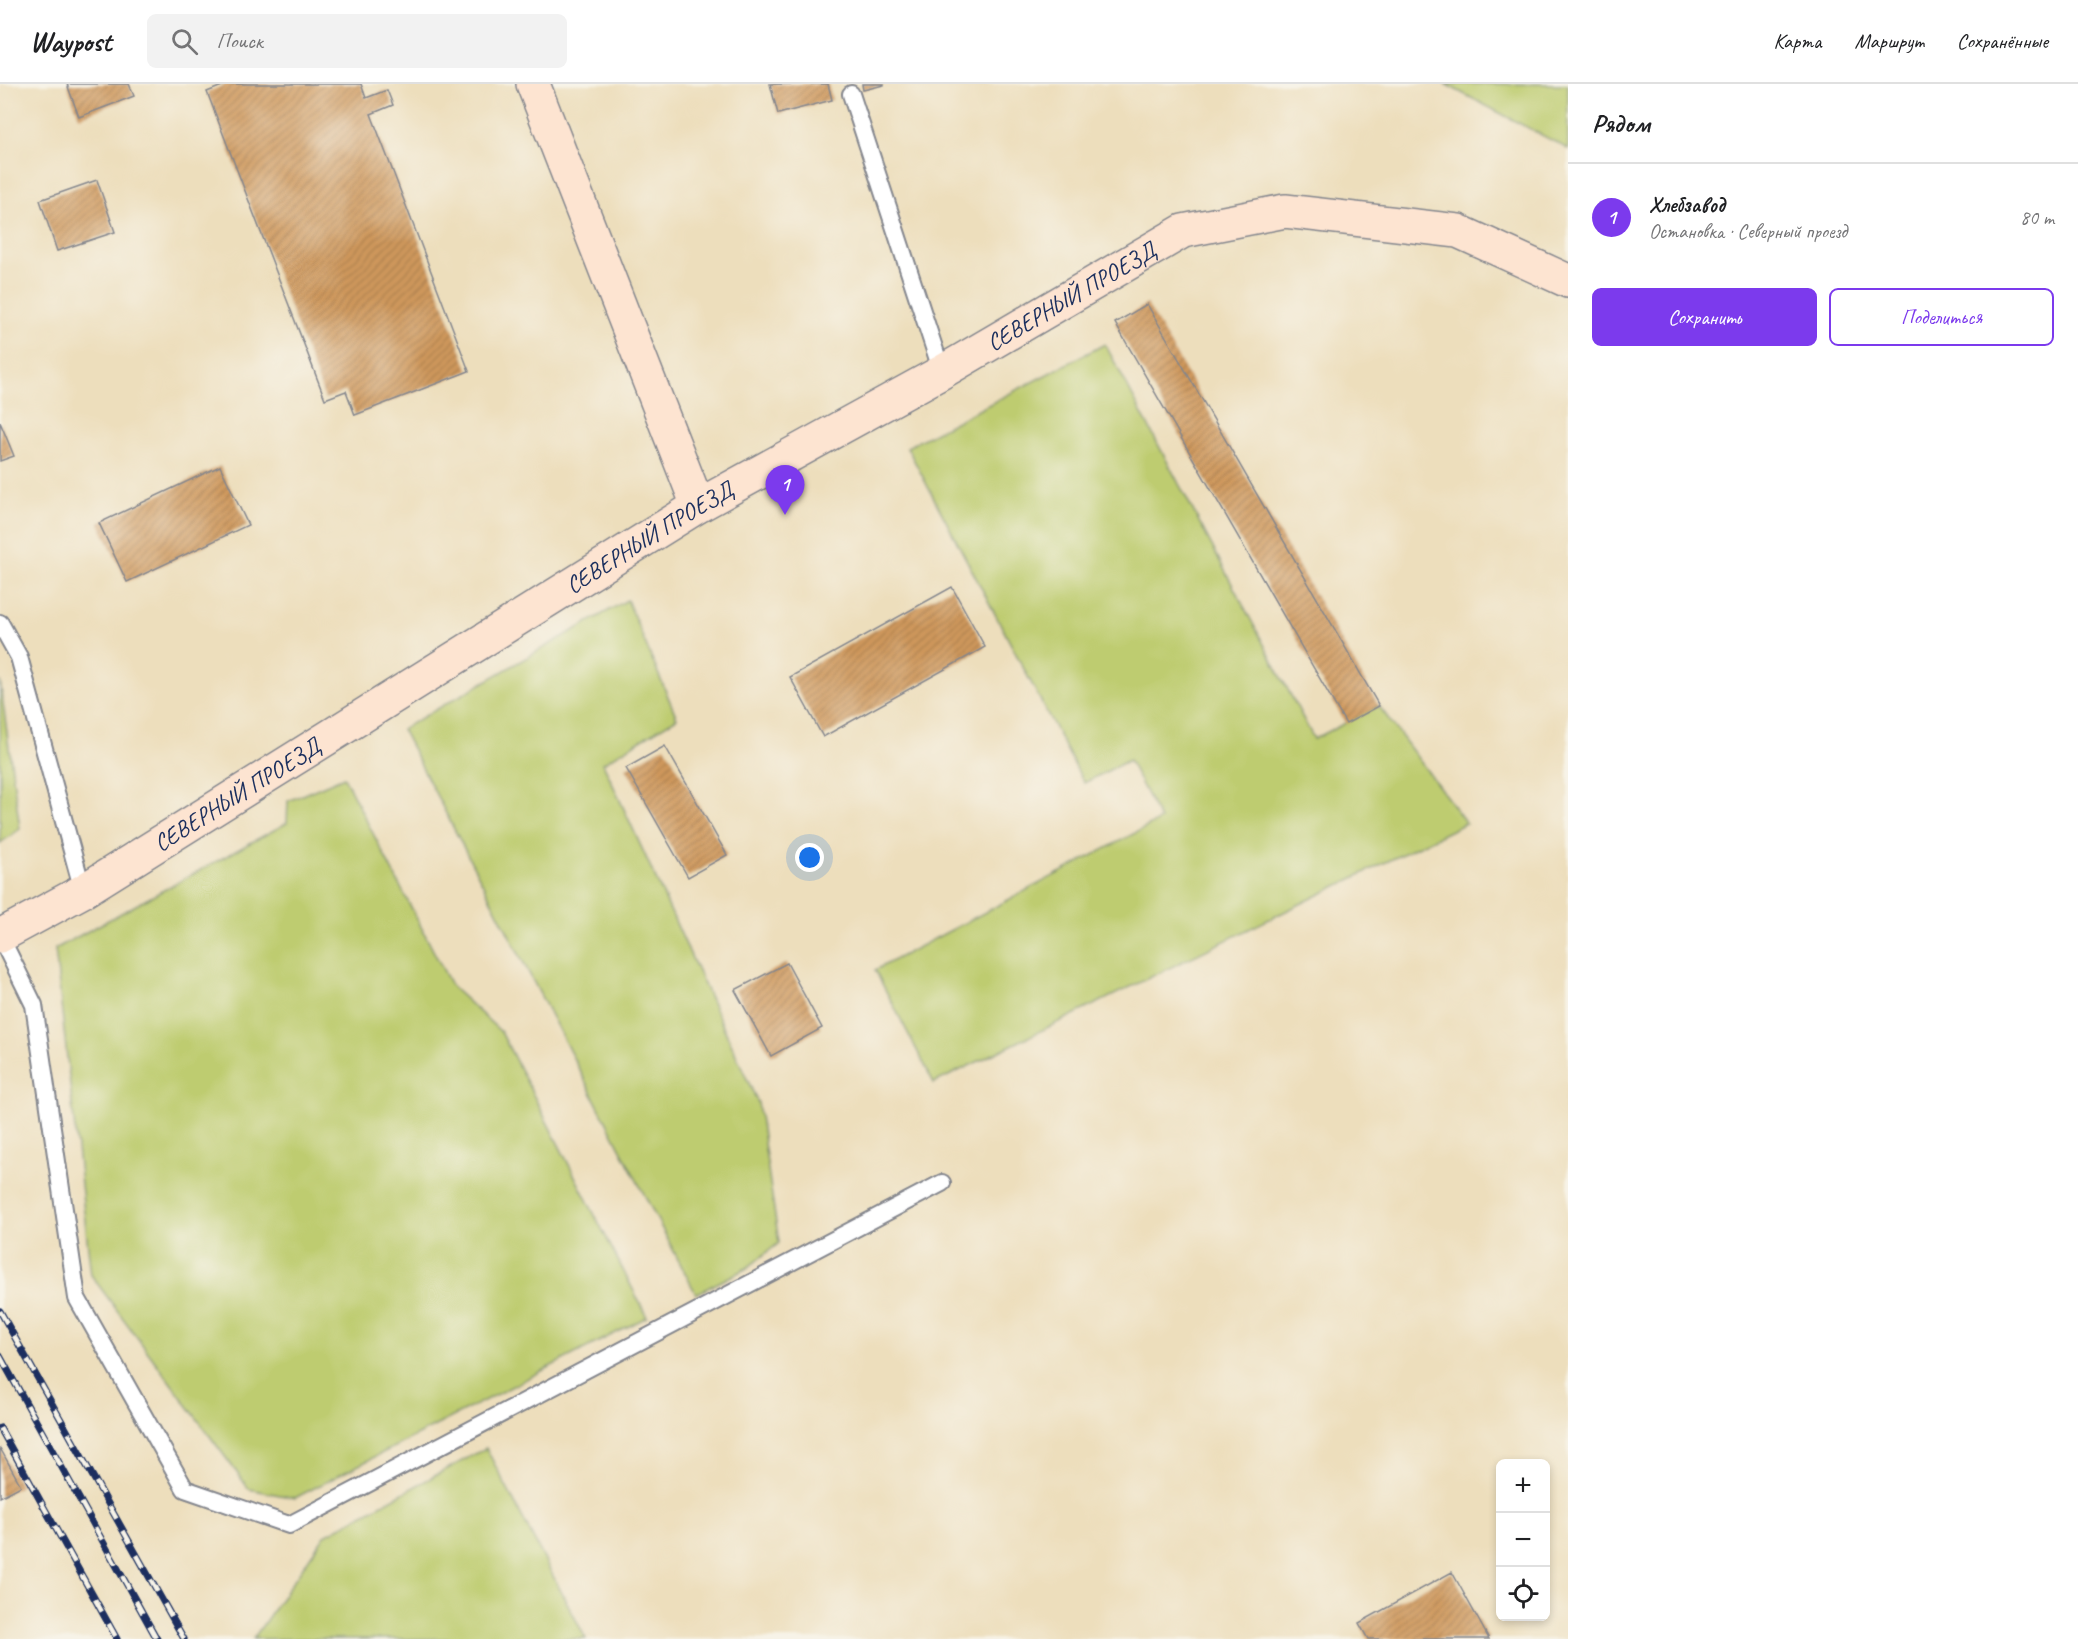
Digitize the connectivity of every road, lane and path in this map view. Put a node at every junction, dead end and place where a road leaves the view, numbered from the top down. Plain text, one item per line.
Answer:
1 (533, 84) edge
2 (851, 94) dead end
3 (1568, 281) edge
4 (942, 372) junction
5 (698, 506) junction
6 (0, 623) edge
7 (83, 891) junction
8 (0, 936) edge
9 (942, 1183) dead end

1 - 5 street
2 - 4 lane
3 - 4 street, СЕВЕРНЫЙ ПРОЕЗД
4 - 5 street, СЕВЕРНЫЙ ПРОЕЗД
5 - 7 street, СЕВЕРНЫЙ ПРОЕЗД
6 - 7 lane
7 - 8 street, СЕВЕРНЫЙ ПРОЕЗД
8 - 9 lane

